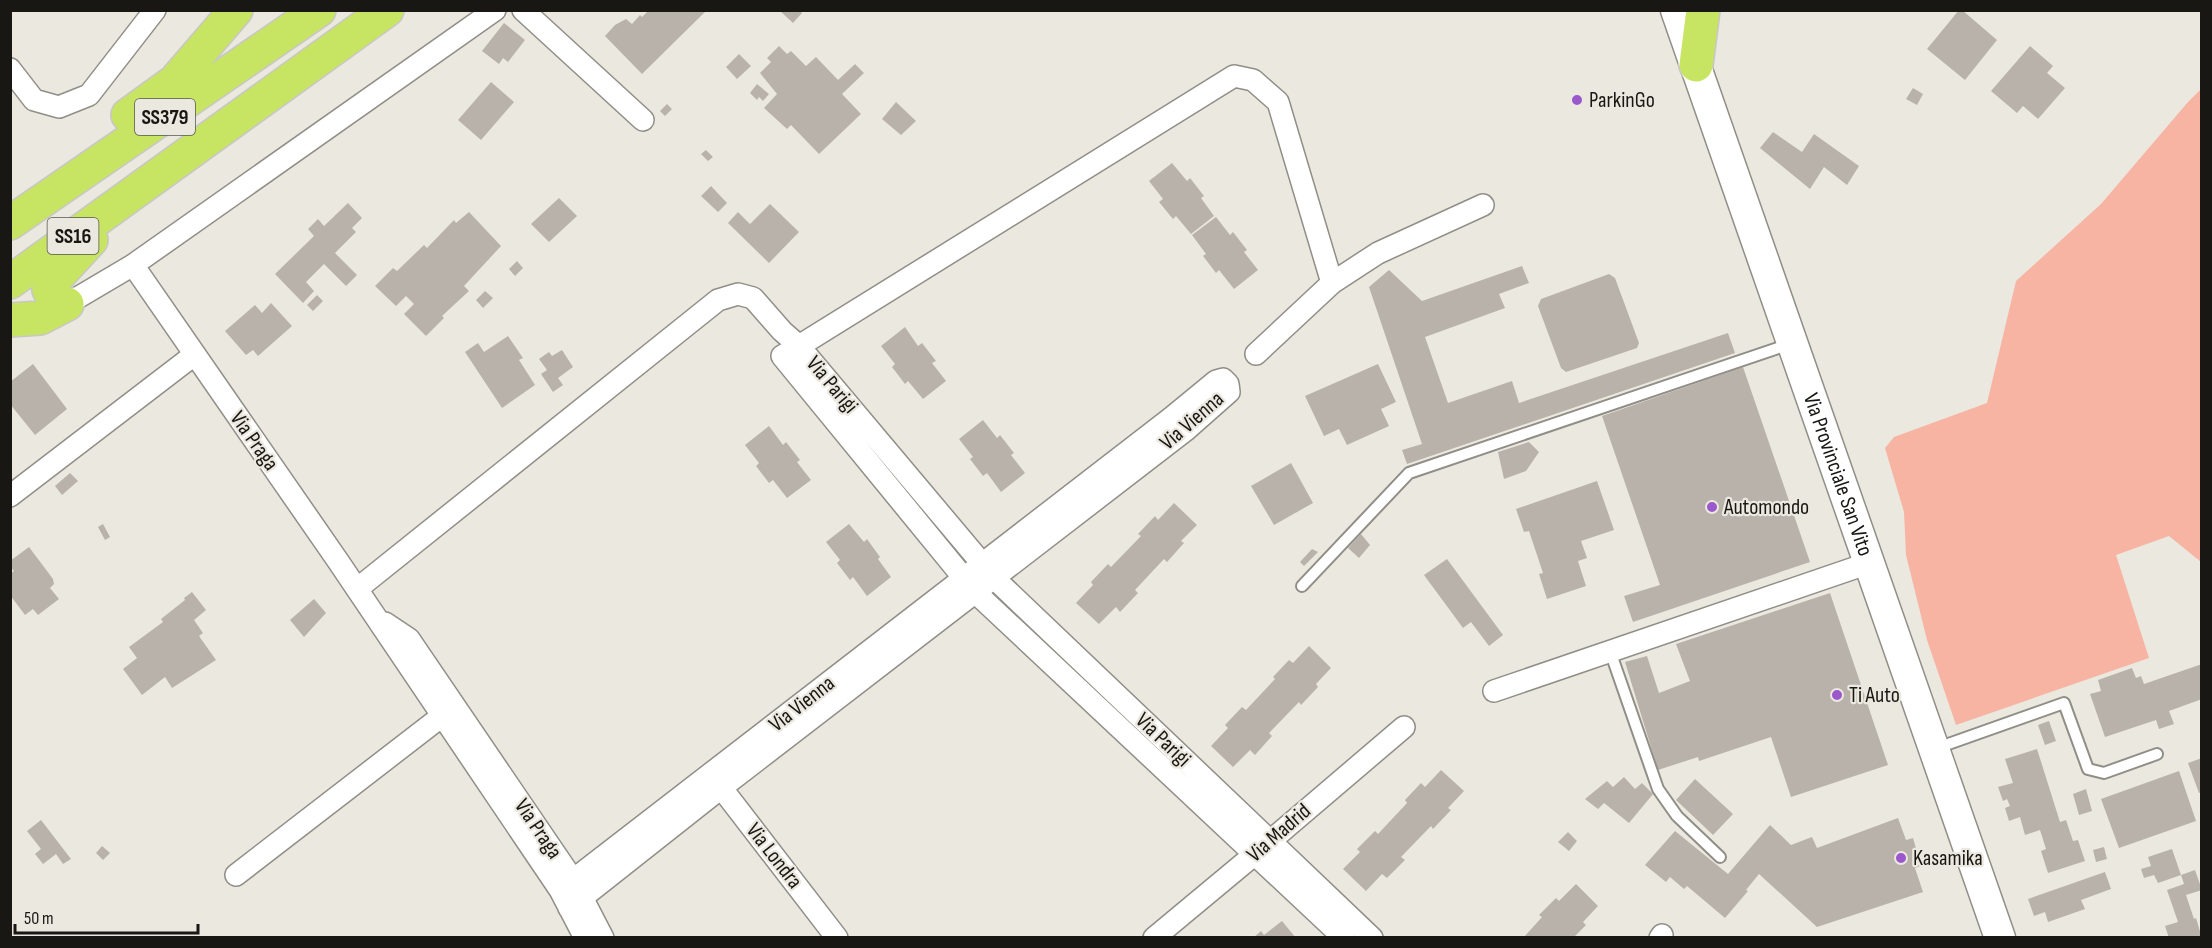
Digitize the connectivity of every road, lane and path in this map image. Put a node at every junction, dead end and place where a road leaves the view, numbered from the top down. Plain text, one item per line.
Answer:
1 (155, 10) edge
2 (236, 10) edge
3 (320, 10) edge
4 (387, 10) edge
5 (495, 10) edge
6 (523, 10) edge
7 (1676, 10) edge
8 (1703, 10) edge
9 (1696, 64) junction
10 (10, 69) edge
11 (643, 120) dead end
12 (136, 190) junction
13 (10, 199) edge
14 (1483, 204) dead end
15 (10, 223) edge
16 (133, 265) junction
17 (10, 282) edge
18 (1332, 283) junction
19 (67, 304) junction
20 (10, 320) edge
21 (1793, 343) junction
22 (799, 346) junction
23 (1256, 354) dead end
24 (194, 355) junction
25 (10, 496) edge
26 (1869, 562) junction
27 (988, 571) junction
28 (970, 586) junction
29 (1302, 586) dead end
30 (357, 589) junction
31 (375, 616) junction
32 (1610, 651) junction
33 (1494, 691) dead end
34 (442, 716) junction
35 (1404, 727) dead end
36 (1934, 749) junction
37 (2157, 754) dead end
38 (716, 781) junction
39 (1262, 848) junction
40 (1720, 857) dead end
41 (236, 875) dead end
42 (571, 894) junction
43 (585, 938) edge
44 (603, 938) edge
45 (837, 938) edge
46 (1154, 938) edge
47 (1344, 938) edge
48 (1371, 938) edge
49 (2000, 938) edge

1 - 10 street
2 - 13 highway
3 - 15 highway, SS379
4 - 12 highway, SS379
5 - 16 street
6 - 11 street
7 - 9 main road, Via Provinciale San Vito
8 - 9 highway
9 - 21 main road, Via Provinciale San Vito
12 - 17 highway, SS16
12 - 19 highway
14 - 18 street
16 - 19 street
16 - 24 street, Via Praga
18 - 22 street
18 - 23 street
19 - 20 highway
21 - 26 main road, Via Provinciale San Vito
21 - 29 lane
22 - 27 street, Via Parigi
22 - 28 street, Via Parigi
22 - 30 street
24 - 25 street
24 - 30 street, Via Praga
26 - 32 street
26 - 36 main road, Via Provinciale San Vito
27 - 27 street, Via Vienna
27 - 28 street, Via Vienna
27 - 39 street, Via Parigi
28 - 38 street, Via Vienna
28 - 39 street, Via Parigi
30 - 31 street, Via Praga
31 - 34 street, Via Praga
31 - 42 street, Via Praga
32 - 33 street
32 - 40 lane
34 - 41 street
34 - 42 street, Via Praga
35 - 39 street, Via Madrid
36 - 37 lane
36 - 49 main road, Via Provinciale San Vito
38 - 42 street, Via Vienna
38 - 45 street, Via Londra
39 - 46 street, Via Madrid
39 - 47 street, Via Parigi
39 - 48 street, Via Parigi
42 - 43 street, Via Praga
42 - 44 street, Via Praga

